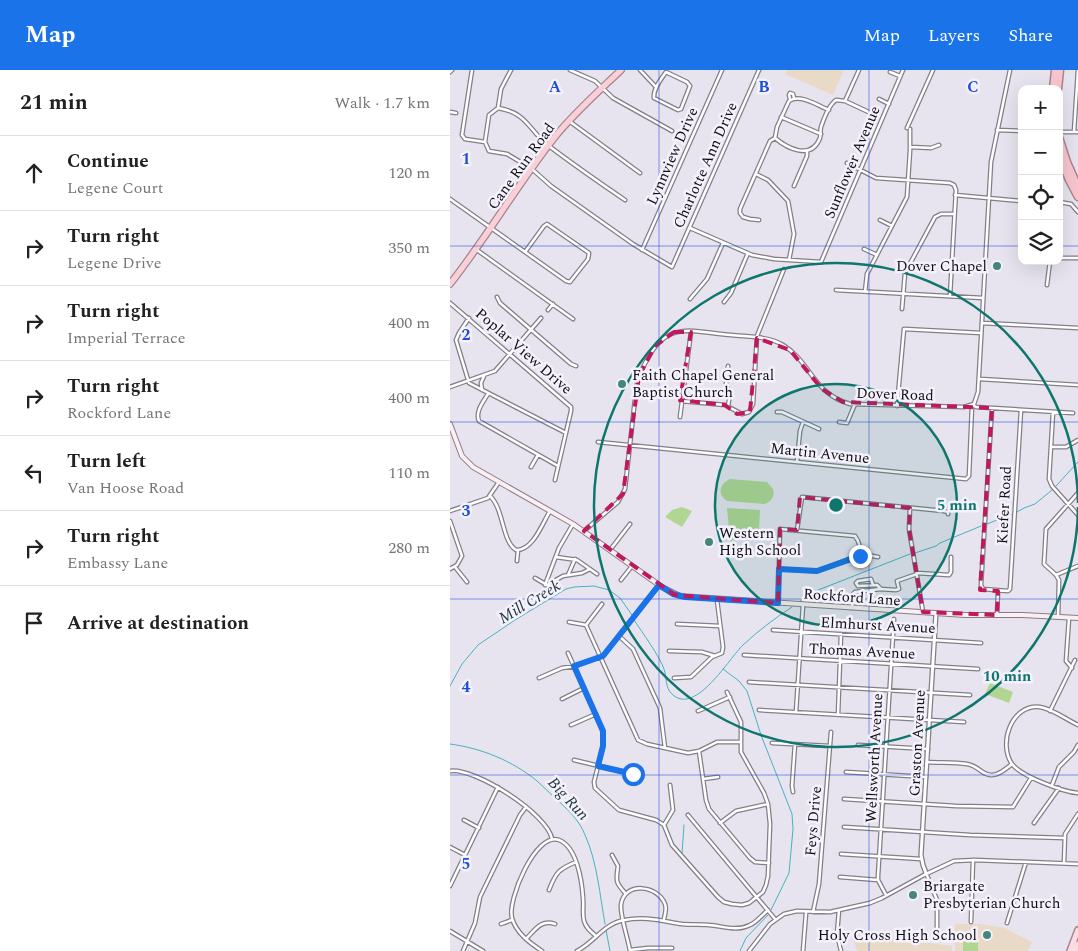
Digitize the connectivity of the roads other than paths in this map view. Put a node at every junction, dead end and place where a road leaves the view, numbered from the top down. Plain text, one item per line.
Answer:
1 (472, 70) edge
2 (511, 70) edge
3 (570, 70) edge
4 (621, 70) edge
5 (640, 70) edge
6 (722, 70) edge
7 (759, 70) edge
8 (859, 70) edge
9 (903, 70) edge
10 (933, 70) edge
11 (1010, 70) edge
12 (1055, 70) edge
13 (1060, 70) edge
14 (1078, 70) edge
15 (890, 72) dead end
16 (900, 76) junction
17 (1053, 85) edge
18 (1058, 85) edge
19 (656, 87) junction
20 (602, 88) junction
21 (878, 99) dead end
22 (845, 101) junction
23 (889, 104) junction
24 (498, 108) junction
25 (829, 110) junction
26 (450, 112) edge
27 (456, 113) dead end
28 (875, 115) dead end
29 (781, 117) junction
30 (569, 122) junction
31 (997, 130) junction
32 (672, 131) dead end
33 (1018, 131) edge
34 (1063, 132) edge
35 (1074, 132) junction
36 (1078, 132) edge
37 (821, 134) junction
38 (775, 138) junction
39 (484, 142) junction
40 (939, 145) dead end
41 (548, 146) junction
42 (910, 147) junction
43 (1063, 150) edge
44 (807, 151) junction
45 (847, 163) dead end
46 (1063, 165) edge
47 (532, 169) junction
48 (861, 170) junction
49 (640, 173) dead end
50 (756, 174) junction
51 (909, 180) junction
52 (794, 186) dead end
53 (1078, 188) edge
54 (955, 195) junction
55 (988, 197) junction
56 (1078, 197) edge
57 (450, 199) edge
58 (626, 200) dead end
59 (1018, 201) edge
60 (1063, 203) edge
61 (1078, 212) edge
62 (954, 214) junction
63 (759, 220) dead end
64 (880, 220) dead end
65 (892, 226) junction
66 (689, 228) junction
67 (491, 229) junction
68 (723, 242) junction
69 (864, 248) dead end
70 (477, 250) junction
71 (642, 250) junction
72 (524, 252) junction
73 (748, 253) junction
74 (877, 255) junction
75 (1063, 258) edge
76 (1078, 258) edge
77 (789, 260) junction
78 (1050, 265) edge
79 (784, 269) dead end
80 (450, 284) edge
81 (1047, 285) dead end
82 (836, 290) dead end
83 (865, 292) junction
84 (903, 294) junction
85 (950, 296) junction
86 (497, 297) dead end
87 (983, 298) junction
88 (690, 299) dead end
89 (724, 302) dead end
90 (450, 303) edge
91 (553, 304) junction
92 (902, 309) dead end
93 (548, 310) dead end
94 (469, 318) junction
95 (541, 318) dead end
96 (573, 319) dead end
97 (982, 323) junction
98 (1078, 328) edge
99 (531, 329) junction
100 (691, 332) junction
101 (981, 333) junction
102 (757, 338) junction
103 (510, 354) junction
104 (576, 366) dead end
105 (728, 366) dead end
106 (484, 376) junction
107 (979, 378) junction
108 (469, 381) junction
109 (1078, 385) edge
110 (450, 387) edge
111 (482, 390) junction
112 (488, 393) junction
113 (681, 400) junction
114 (855, 404) junction
115 (973, 405) junction
116 (728, 406) junction
117 (897, 406) junction
118 (992, 408) junction
119 (1021, 410) junction
120 (776, 412) dead end
121 (1052, 412) junction
122 (1073, 413) dead end
123 (680, 417) dead end
124 (803, 422) junction
125 (839, 422) dead end
126 (450, 424) edge
127 (819, 430) dead end
128 (566, 433) junction
129 (1078, 440) edge
130 (598, 442) dead end
131 (630, 446) junction
132 (1051, 446) junction
133 (538, 455) junction
134 (797, 462) junction
135 (558, 466) junction
136 (532, 467) dead end
137 (554, 480) dead end
138 (499, 482) junction
139 (1078, 493) edge
140 (490, 496) junction
141 (1068, 504) junction
142 (910, 508) junction
143 (550, 510) junction
144 (450, 511) edge
145 (948, 514) dead end
146 (1078, 515) edge
147 (450, 521) edge
148 (573, 524) junction
149 (630, 524) dead end
150 (798, 530) junction
151 (584, 532) junction
152 (518, 550) junction
153 (610, 550) junction
154 (862, 554) junction
155 (556, 557) junction
156 (878, 557) dead end
157 (951, 557) dead end
158 (575, 560) junction
159 (517, 562) dead end
160 (632, 566) junction
161 (1078, 566) edge
162 (455, 568) junction
163 (590, 569) junction
164 (779, 569) junction
165 (450, 570) edge
166 (597, 574) dead end
167 (917, 574) junction
168 (568, 575) junction
169 (1056, 575) junction
170 (534, 578) dead end
171 (621, 580) dead end
172 (467, 582) dead end
173 (545, 585) junction
174 (659, 585) junction
175 (873, 585) junction
176 (881, 589) junction
177 (998, 591) junction
178 (716, 600) junction
179 (778, 603) junction
180 (602, 604) dead end
181 (803, 605) junction
182 (852, 608) junction
183 (922, 612) junction
184 (936, 613) junction
185 (997, 615) junction
186 (1058, 617) junction
187 (1069, 618) junction
188 (1078, 618) edge
189 (894, 619) dead end
190 (569, 622) dead end
191 (676, 624) dead end
192 (586, 625) junction
193 (720, 626) junction
194 (773, 630) dead end
195 (801, 632) junction
196 (842, 634) junction
197 (619, 636) junction
198 (893, 637) junction
199 (934, 640) junction
200 (981, 643) dead end
201 (670, 650) dead end
202 (568, 653) dead end
203 (744, 655) dead end
204 (600, 656) junction
205 (715, 656) junction
206 (799, 658) junction
207 (1075, 660) dead end
208 (841, 661) junction
209 (891, 664) junction
210 (574, 666) junction
211 (933, 666) junction
212 (1072, 668) junction
213 (978, 669) dead end
214 (539, 678) dead end
215 (674, 678) dead end
216 (748, 682) dead end
217 (798, 685) junction
218 (584, 688) junction
219 (839, 688) junction
220 (890, 691) junction
221 (727, 692) dead end
222 (931, 693) junction
223 (970, 695) dead end
224 (730, 697) junction
225 (562, 699) dead end
226 (759, 710) dead end
227 (698, 711) dead end
228 (1050, 711) junction
229 (796, 712) junction
230 (596, 714) junction
231 (838, 714) junction
232 (888, 717) junction
233 (929, 720) junction
234 (964, 722) dead end
235 (571, 725) dead end
236 (1078, 726) edge
237 (831, 732) dead end
238 (741, 742) junction
239 (772, 743) dead end
240 (795, 744) junction
241 (858, 745) dead end
242 (1078, 745) edge
243 (830, 746) junction
244 (886, 746) junction
245 (665, 748) junction
246 (928, 749) junction
247 (699, 751) junction
248 (574, 760) dead end
249 (927, 762) junction
250 (1012, 764) junction
251 (598, 766) junction
252 (450, 771) edge
253 (846, 772) dead end
254 (633, 774) dead end
255 (885, 774) junction
256 (926, 776) junction
257 (718, 777) dead end
258 (1031, 778) junction
259 (703, 779) junction
260 (670, 785) dead end
261 (1052, 785) junction
262 (498, 787) junction
263 (1059, 788) junction
264 (793, 792) dead end
265 (1078, 793) edge
266 (844, 799) dead end
267 (883, 802) junction
268 (768, 804) junction
269 (924, 804) junction
270 (526, 807) junction
271 (1078, 814) edge
272 (688, 815) dead end
273 (464, 820) dead end
274 (720, 823) junction
275 (1034, 823) dead end
276 (664, 825) junction
277 (844, 827) dead end
278 (479, 828) junction
279 (881, 829) junction
280 (923, 832) junction
281 (1065, 838) junction
282 (552, 839) junction
283 (450, 847) edge
284 (466, 854) junction
285 (841, 854) dead end
286 (612, 855) dead end
287 (880, 857) junction
288 (921, 859) junction
289 (973, 860) junction
290 (576, 862) junction
291 (1026, 862) junction
292 (769, 863) junction
293 (1064, 863) junction
294 (1078, 864) edge
295 (926, 873) junction
296 (840, 877) dead end
297 (878, 880) junction
298 (451, 881) edge
299 (450, 886) edge
300 (550, 890) dead end
301 (626, 894) junction
302 (886, 896) junction
303 (758, 898) junction
304 (768, 910) junction
305 (839, 910) junction
306 (806, 912) junction
307 (813, 912) junction
308 (664, 919) junction
309 (775, 919) junction
310 (512, 920) junction
311 (623, 920) junction
312 (971, 922) dead end
313 (1007, 923) dead end
314 (501, 924) dead end
315 (555, 924) dead end
316 (937, 928) dead end
317 (1078, 930) edge
318 (450, 931) edge
319 (596, 936) junction
320 (526, 939) junction
321 (467, 941) junction
322 (1078, 944) edge
323 (672, 948) dead end
324 (463, 951) edge
325 (483, 951) edge
326 (542, 951) edge
327 (578, 951) edge
328 (630, 951) edge
329 (749, 951) edge
330 (803, 951) edge
331 (841, 951) edge
332 (1070, 951) edge
333 (1075, 951) edge

1 - 39 street
2 - 24 street
3 - 20 street
4 - 20 highway, Cane Run Road
5 - 19 street
6 - 71 street, Lynnview Drive
7 - 66 street, Charlotte Ann Drive
8 - 22 street
9 - 16 street, Sunflower Avenue
10 - 42 street
11 - 31 street
12 - 17 highway
13 - 18 highway
14 - 35 street
15 - 16 street
16 - 23 street, Sunflower Avenue
19 - 19 street
20 - 30 highway, Cane Run Road
20 - 32 street
21 - 23 street
22 - 25 street
22 - 28 street
23 - 48 street, Sunflower Avenue
24 - 39 street
24 - 41 street
25 - 29 street
25 - 37 street
26 - 27 street
29 - 37 street
29 - 38 street
30 - 41 highway, Cane Run Road
30 - 49 street
31 - 33 street
31 - 55 street
34 - 35 street
35 - 36 street
37 - 44 street
38 - 44 street
38 - 50 street
39 - 47 street
40 - 42 street
41 - 47 highway, Cane Run Road
41 - 58 street
42 - 51 street
43 - 53 highway
44 - 52 street
45 - 48 street
46 - 56 highway
47 - 67 highway, Cane Run Road
47 - 71 street
48 - 51 street
48 - 77 street, Sunflower Avenue
50 - 63 street
50 - 77 street
51 - 54 street
51 - 65 street
54 - 55 street
54 - 62 street
55 - 59 street
55 - 87 street
57 - 67 street
60 - 61 street
62 - 84 street
62 - 85 street
64 - 65 street
65 - 74 street
66 - 68 street
66 - 71 street, Charlotte Ann Drive
67 - 70 highway, Cane Run Road
67 - 72 street
68 - 73 street
68 - 88 street
69 - 74 street
70 - 80 highway, Cane Run Road
70 - 91 street
72 - 72 street
73 - 77 street
73 - 89 street
74 - 83 street
75 - 76 street
78 - 81 street
79 - 102 street
82 - 83 street
83 - 84 street
84 - 85 street
84 - 92 street
85 - 87 street
86 - 99 street
87 - 97 street
90 - 94 street, Poplar View Drive
91 - 93 street
91 - 96 street
94 - 103 street, Poplar View Drive
94 - 108 street
95 - 99 street
97 - 98 street
97 - 101 street
99 - 103 street
99 - 104 street
100 - 102 street, Dover Road
100 - 113 street
100 - 131 street, Dover Road
101 - 107 street
101 - 117 street
102 - 114 street, Dover Road
102 - 116 street
103 - 106 street
103 - 128 street, Poplar View Drive
105 - 116 street
106 - 108 street
106 - 111 street
107 - 109 street
107 - 115 street
108 - 110 street
108 - 111 street
111 - 112 street
112 - 128 street
112 - 133 street
113 - 116 street
113 - 123 street
114 - 117 street, Dover Road
114 - 125 street
115 - 117 street, Dover Road
115 - 118 street, Dover Road
115 - 134 street, Martin Avenue
118 - 119 street, Dover Road
118 - 177 street
119 - 121 street, Dover Road
119 - 177 street, Kiefer Road
120 - 124 street
121 - 122 street, Dover Road
121 - 132 street
124 - 127 street
124 - 134 street
126 - 138 main road, Rockford Lane
128 - 135 street, Poplar View Drive
129 - 132 street
130 - 131 street, Martin Avenue
131 - 134 street, Martin Avenue
131 - 151 street, Dover Road
132 - 141 street
133 - 135 street
133 - 136 street
135 - 137 street, Poplar View Drive
138 - 140 street
138 - 143 main road, Rockford Lane
139 - 141 street
140 - 144 street
140 - 152 street
141 - 146 street
141 - 169 street
142 - 145 street
142 - 150 street
142 - 167 street
143 - 148 main road, Rockford Lane
143 - 152 street
147 - 162 street
148 - 151 main road, Rockford Lane
148 - 155 street
149 - 153 street
150 - 154 street
150 - 164 street
151 - 153 main road, Rockford Lane
152 - 159 street
153 - 160 main road, Rockford Lane
154 - 156 street
154 - 164 street
155 - 158 street
155 - 173 street
157 - 167 street
158 - 163 street
158 - 168 street
160 - 171 street
160 - 174 main road, Rockford Lane
161 - 169 street
162 - 165 street
162 - 172 street
163 - 166 street
163 - 168 street
164 - 179 street
167 - 176 street
167 - 183 street
168 - 173 street
169 - 186 street
170 - 173 street
174 - 178 main road, Rockford Lane
174 - 197 street
175 - 175 street
175 - 176 street
176 - 182 street
177 - 185 street
178 - 179 main road, Rockford Lane
178 - 193 street
179 - 181 main road, Rockford Lane
180 - 192 street
181 - 182 main road, Rockford Lane
181 - 195 street
182 - 183 main road, Rockford Lane
183 - 184 main road, Rockford Lane
184 - 185 main road, Rockford Lane
184 - 199 street, Graston Avenue
185 - 186 main road, Rockford Lane
186 - 187 main road, Rockford Lane
187 - 188 main road, Rockford Lane
187 - 212 street
189 - 198 street, Wellsworth Avenue
190 - 192 street
191 - 193 street
192 - 204 street
193 - 205 street
194 - 195 street, Elmhurst Avenue
195 - 196 street, Elmhurst Avenue
195 - 206 street
196 - 198 street, Elmhurst Avenue
196 - 208 street
197 - 204 street
197 - 245 street
198 - 199 street, Elmhurst Avenue
198 - 209 street, Wellsworth Avenue
199 - 200 street, Elmhurst Avenue
199 - 211 street, Graston Avenue
201 - 205 street
202 - 210 street
203 - 206 street, Thomas Avenue
204 - 210 street
204 - 245 street
205 - 215 street
206 - 208 street, Thomas Avenue
206 - 217 street
207 - 212 street
208 - 209 street, Thomas Avenue
208 - 219 street
209 - 211 street, Thomas Avenue
209 - 220 street, Wellsworth Avenue
210 - 214 street
210 - 218 street
211 - 213 street, Thomas Avenue
211 - 222 street, Graston Avenue
212 - 228 street
216 - 217 street
217 - 219 street
217 - 229 street
218 - 225 street
218 - 230 street
219 - 220 street
219 - 231 street
220 - 222 street
220 - 232 street, Wellsworth Avenue
221 - 224 street
222 - 223 street
222 - 233 street, Graston Avenue
224 - 227 street
224 - 238 street
226 - 229 street
228 - 236 street
228 - 250 street
229 - 231 street
230 - 235 street
230 - 251 street
231 - 232 street
232 - 233 street
232 - 244 street, Wellsworth Avenue
233 - 234 street
233 - 246 street, Graston Avenue
237 - 243 street, Feys Drive
238 - 247 street
238 - 268 street
239 - 240 street
240 - 243 street
240 - 264 street
241 - 244 street
242 - 261 street
243 - 307 street, Feys Drive
244 - 246 street
244 - 255 street, Wellsworth Avenue
245 - 247 street
246 - 249 street, Graston Avenue
247 - 259 street
248 - 251 street
249 - 250 street
249 - 256 street, Graston Avenue
250 - 258 street
251 - 254 street
251 - 276 street
252 - 262 street
253 - 255 street
255 - 256 street
255 - 267 street, Wellsworth Avenue
256 - 269 street, Graston Avenue
257 - 259 street
258 - 261 street
258 - 269 street
259 - 274 street
260 - 276 street
261 - 263 street
262 - 270 street
262 - 278 street
263 - 265 street
263 - 275 street
266 - 267 street
267 - 269 street
267 - 279 street, Wellsworth Avenue
268 - 274 street
268 - 292 street
269 - 280 street, Graston Avenue
270 - 282 street
270 - 321 street
271 - 281 street
272 - 303 street
273 - 278 street
274 - 292 street
276 - 303 street
277 - 279 street
278 - 284 street
279 - 280 street
279 - 287 street, Wellsworth Avenue
280 - 281 street
280 - 288 street, Graston Avenue
281 - 293 street
282 - 290 street
282 - 310 street
283 - 284 street
284 - 298 street
285 - 287 street
286 - 301 street
287 - 288 street
287 - 297 street, Wellsworth Avenue
288 - 295 street, Graston Avenue
289 - 291 street
289 - 295 street
289 - 312 street
290 - 300 street
290 - 319 street
291 - 293 street
291 - 313 street
292 - 303 street
293 - 294 street
295 - 302 street
295 - 316 street
296 - 297 street
297 - 302 street
298 - 299 street
301 - 308 street
301 - 311 street
302 - 305 street
303 - 304 street
304 - 308 street
304 - 309 street
305 - 307 street
305 - 331 street
306 - 307 street
306 - 309 street
306 - 330 street
308 - 311 street
309 - 329 street
310 - 314 street
310 - 320 street
311 - 319 street
311 - 328 street
315 - 320 street
317 - 332 main road
318 - 321 street
319 - 327 street
320 - 326 street
321 - 324 street
321 - 325 street
322 - 333 main road
323 - 328 street

